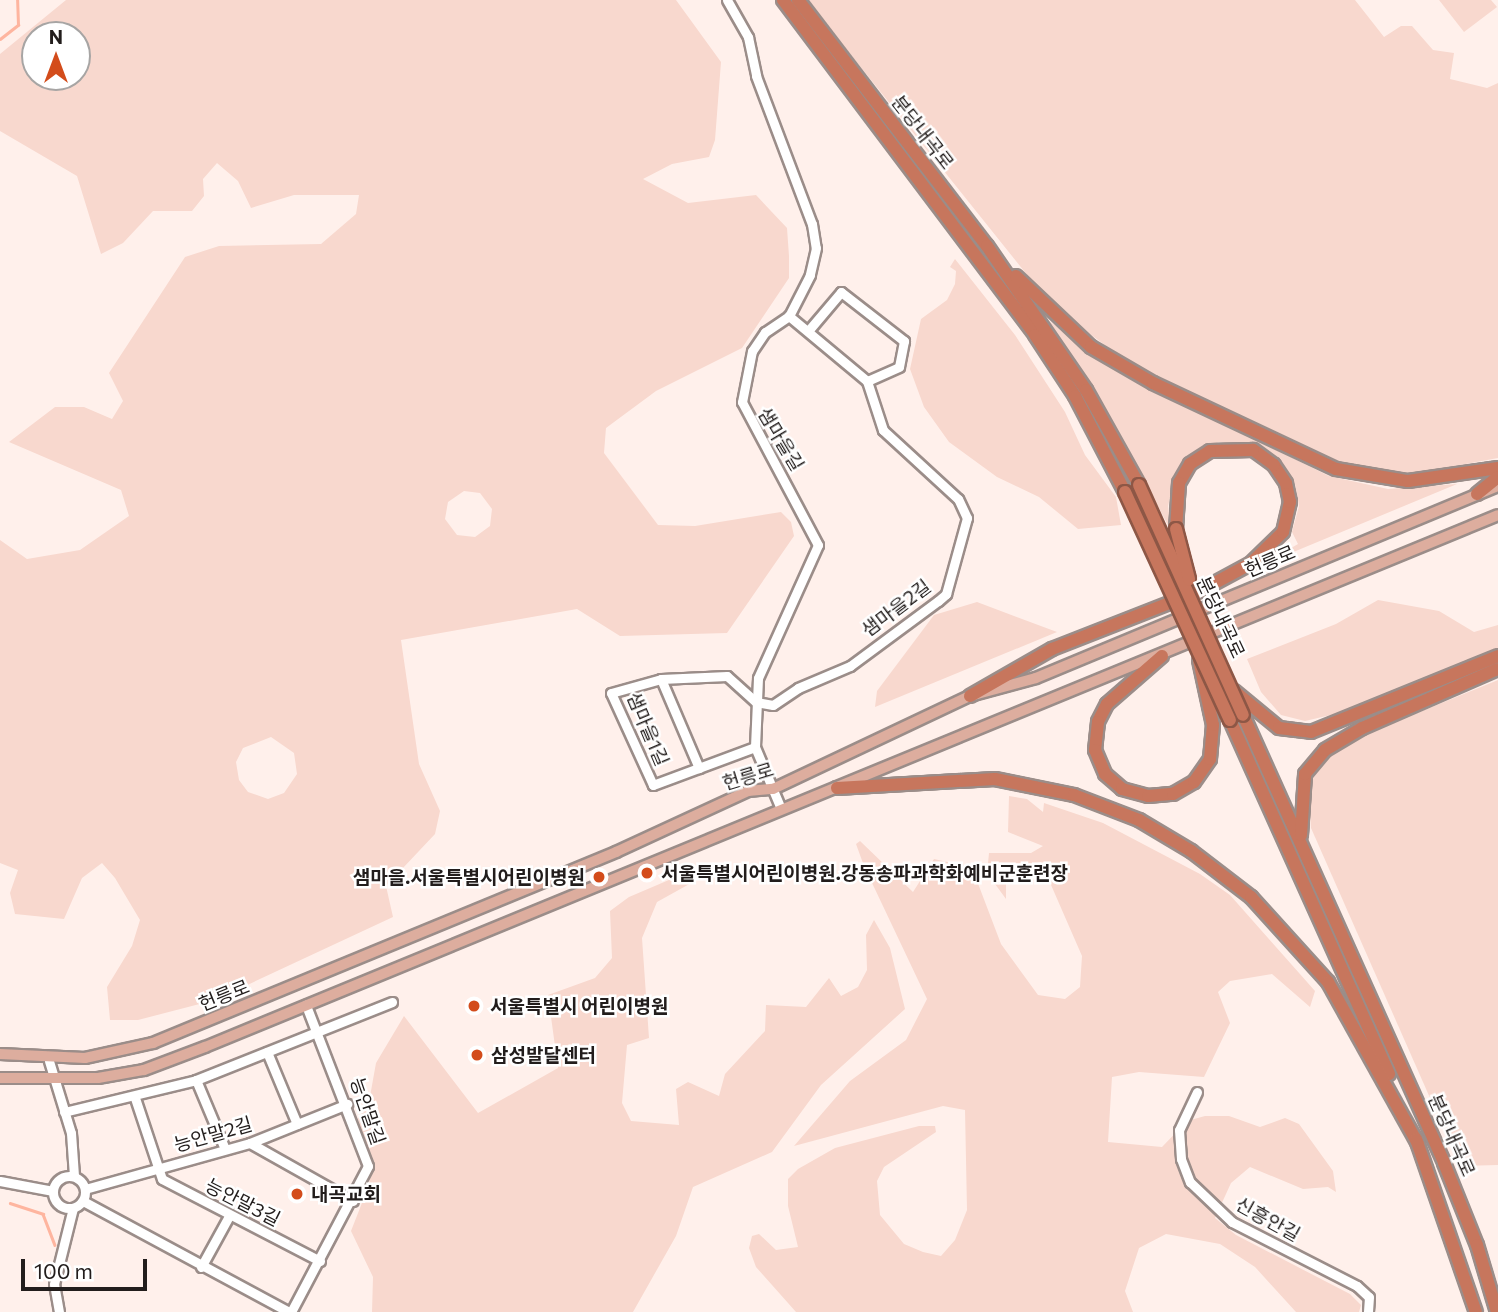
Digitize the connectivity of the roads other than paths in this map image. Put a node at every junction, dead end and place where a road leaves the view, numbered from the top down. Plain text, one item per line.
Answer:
1 (727, 0) edge
2 (783, 0) edge
3 (798, 0) edge
4 (987, 246) junction
5 (789, 316) junction
6 (808, 331) junction
7 (867, 381) junction
8 (1498, 468) edge
9 (1498, 477) edge
10 (1498, 486) edge
11 (1477, 494) junction
12 (1498, 515) edge
13 (1197, 597) junction
14 (1162, 656) junction
15 (1498, 656) edge
16 (1199, 659) junction
17 (1498, 669) edge
18 (661, 679) junction
19 (1234, 691) junction
20 (970, 696) junction
21 (756, 702) junction
22 (755, 747) junction
23 (699, 768) junction
24 (837, 788) junction
25 (773, 789) junction
26 (782, 809) junction
27 (1301, 842) junction
28 (392, 1002) dead end
29 (306, 1005) junction
30 (319, 1032) junction
31 (267, 1052) junction
32 (0, 1054) edge
33 (49, 1061) junction
34 (0, 1078) edge
35 (54, 1079) junction
36 (196, 1080) junction
37 (1197, 1092) dead end
38 (135, 1098) junction
39 (347, 1104) junction
40 (64, 1112) junction
41 (297, 1124) junction
42 (250, 1143) junction
43 (1418, 1144) junction
44 (225, 1149) junction
45 (156, 1168) junction
46 (74, 1177) junction
47 (0, 1181) edge
48 (85, 1189) junction
49 (53, 1191) junction
50 (83, 1200) junction
51 (353, 1201) junction
52 (73, 1208) junction
53 (229, 1216) junction
54 (320, 1261) junction
55 (201, 1267) junction
56 (58, 1312) edge
57 (290, 1312) edge
58 (1368, 1312) edge
59 (1476, 1312) edge
60 (1496, 1312) edge

1 - 5 street, 샘마을길
2 - 16 highway, 분당내곡로, bridge
3 - 4 highway, 분당내곡로
4 - 8 highway
4 - 13 highway, 분당내곡로, bridge
5 - 6 street
5 - 21 street, 샘마을길
6 - 7 street
6 - 7 street
7 - 21 street, 샘마을2길
9 - 11 highway
10 - 11 main road, 헌릉로
11 - 20 main road, 헌릉로
12 - 14 main road
13 - 13 highway, bridge
13 - 19 highway, 분당내곡로, bridge
13 - 20 highway
14 - 16 highway
14 - 24 main road
15 - 19 highway
16 - 43 highway, 분당내곡로, bridge
17 - 27 highway
18 - 21 street, 샘마을1길
18 - 23 street, 샘마을1길
18 - 23 street, 샘마을1길
19 - 27 highway, 분당내곡로, bridge
20 - 25 main road, 헌릉로
21 - 22 street, 샘마을길
22 - 23 street
22 - 25 street, 샘마을길
24 - 26 main road
24 - 43 highway
25 - 26 street, 샘마을길
25 - 33 main road, 헌릉로
26 - 29 main road
27 - 60 highway, 분당내곡로
28 - 30 street
29 - 30 street, 능안말길
29 - 35 main road
30 - 31 street
30 - 39 street, 능안말길
31 - 36 street
31 - 41 street
32 - 33 main road, 헌릉로
33 - 35 street
34 - 35 main road
35 - 40 street
36 - 38 street
36 - 44 street
37 - 58 street, 신흥안길
38 - 40 street
38 - 45 street
39 - 41 street, 능안말2길
39 - 51 street, 능안말길
40 - 46 street
41 - 42 street, 능안말2길
42 - 44 street, 능안말2길
42 - 51 street
43 - 59 highway, 분당내곡로
44 - 45 street, 능안말2길
45 - 48 street, 능안말2길
45 - 53 street, 능안말3길
46 - 48 street
46 - 49 street
47 - 49 street
48 - 50 street
49 - 52 street
50 - 52 street
50 - 55 street, 능안말길
51 - 54 street, 능안말길
52 - 56 street
53 - 54 street, 능안말3길
53 - 55 street
54 - 57 street, 능안말길
55 - 57 street, 능안말길

